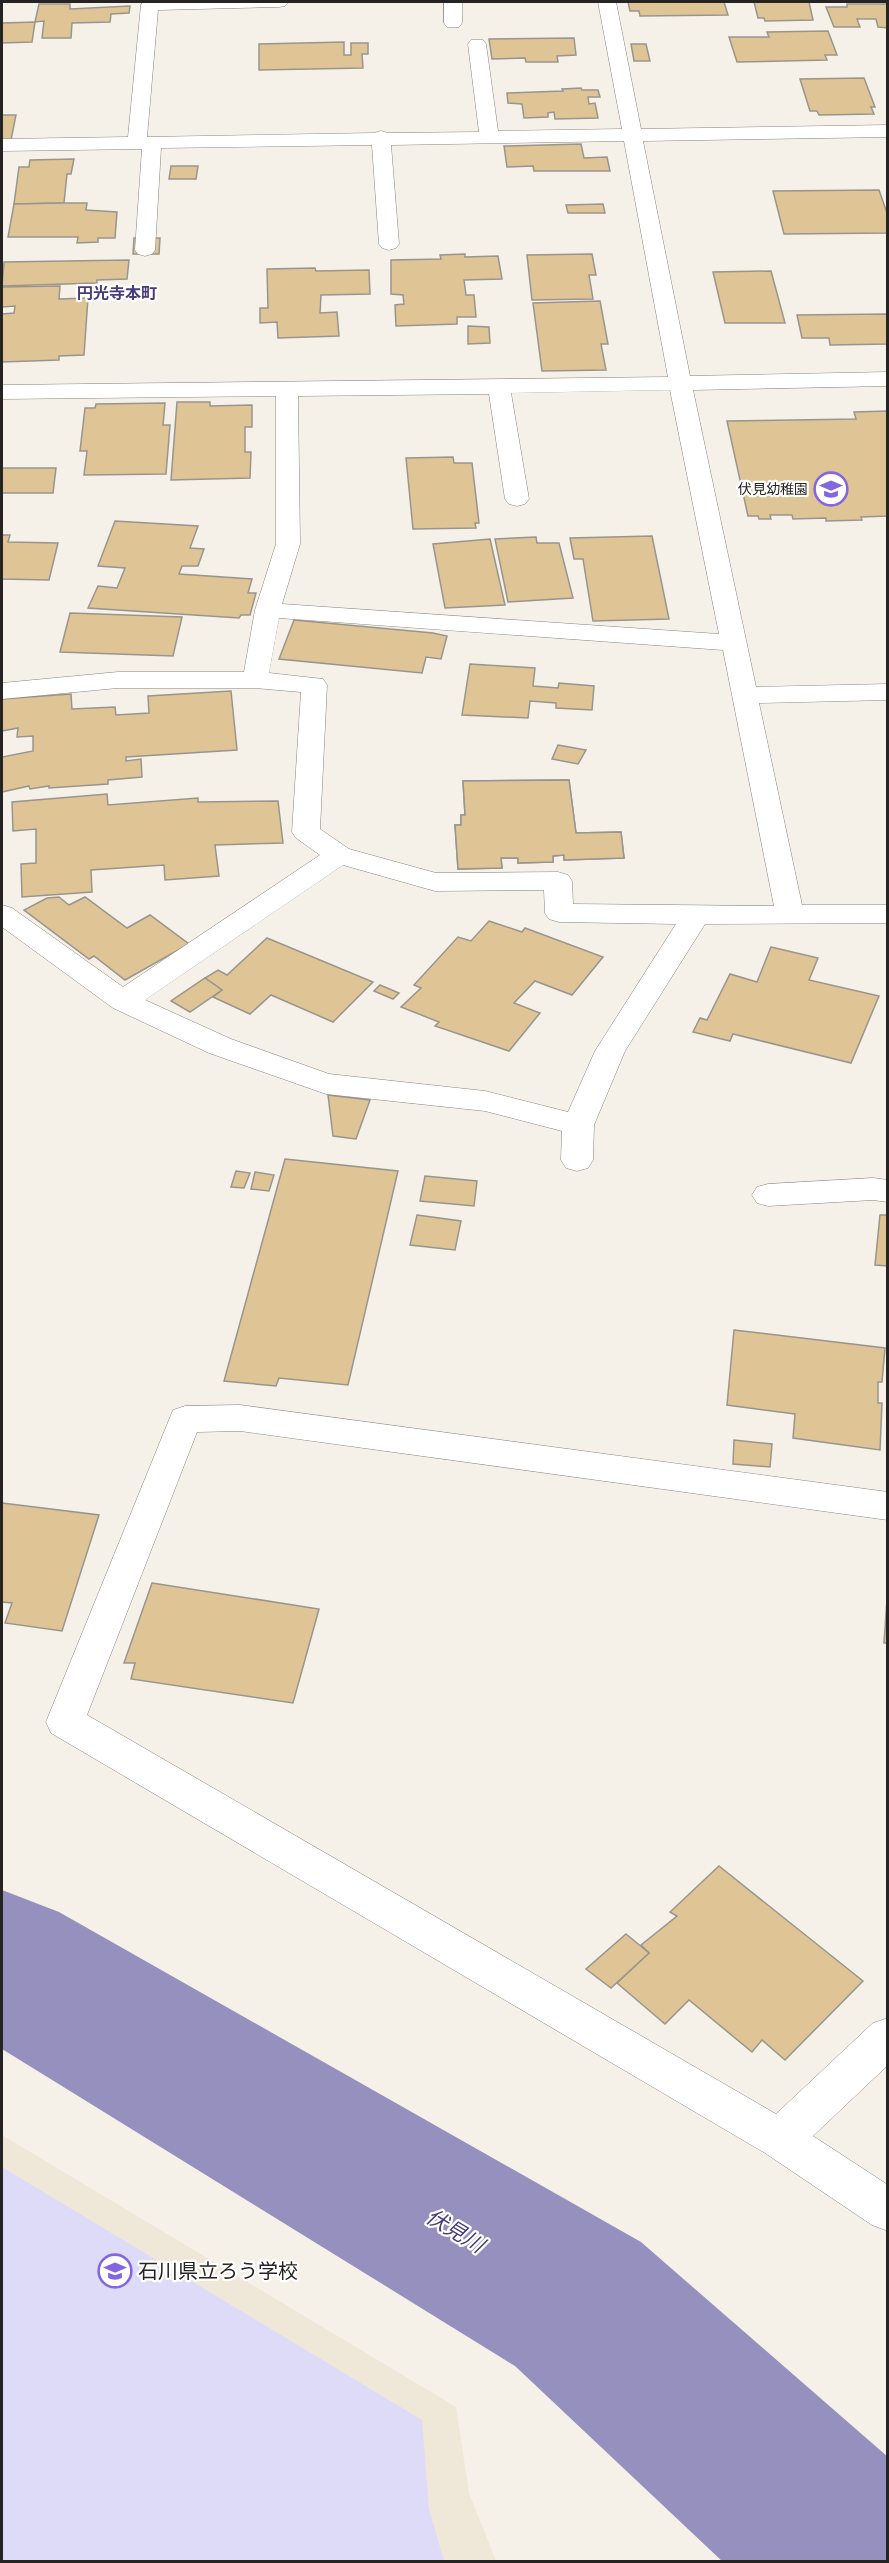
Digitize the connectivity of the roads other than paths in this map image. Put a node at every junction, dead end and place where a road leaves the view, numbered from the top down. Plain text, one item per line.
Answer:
1 (279, 2) edge
2 (453, 2) edge
3 (607, 2) edge
4 (453, 23) dead end
5 (477, 44) dead end
6 (888, 130) edge
7 (633, 135) junction
8 (489, 136) junction
9 (381, 137) junction
10 (144, 142) junction
11 (2, 145) edge
12 (389, 244) dead end
13 (145, 250) dead end
14 (888, 379) edge
15 (680, 382) junction
16 (499, 387) junction
17 (287, 388) junction
18 (2, 392) edge
19 (517, 499) dead end
20 (268, 610) junction
21 (734, 643) junction
22 (255, 680) junction
23 (2, 692) edge
24 (888, 692) edge
25 (745, 695) junction
26 (339, 855) junction
27 (2, 914) edge
28 (888, 914) edge
29 (696, 915) junction
30 (790, 915) junction
31 (123, 1001) junction
32 (578, 1125) junction
33 (577, 1160) dead end
34 (888, 1191) edge
35 (768, 1195) dead end
36 (888, 1506) edge
37 (888, 2037) edge
38 (780, 2139) junction
39 (888, 2210) edge

1 - 10 street
2 - 4 street
3 - 7 street
5 - 8 street
6 - 7 street
7 - 8 street
7 - 15 street
8 - 9 street
9 - 10 street
9 - 12 street
10 - 11 street
10 - 13 street
14 - 15 street
15 - 16 street
15 - 21 street
16 - 17 street
16 - 19 street
17 - 18 street
17 - 20 street
20 - 21 street
20 - 22 street
21 - 25 street
22 - 23 street
22 - 26 street
24 - 25 street
25 - 30 street
26 - 29 street
26 - 31 street
27 - 31 street
28 - 30 street
29 - 30 street
29 - 32 street
31 - 32 street
32 - 33 street
34 - 35 street
36 - 38 street
37 - 38 street
38 - 39 street

